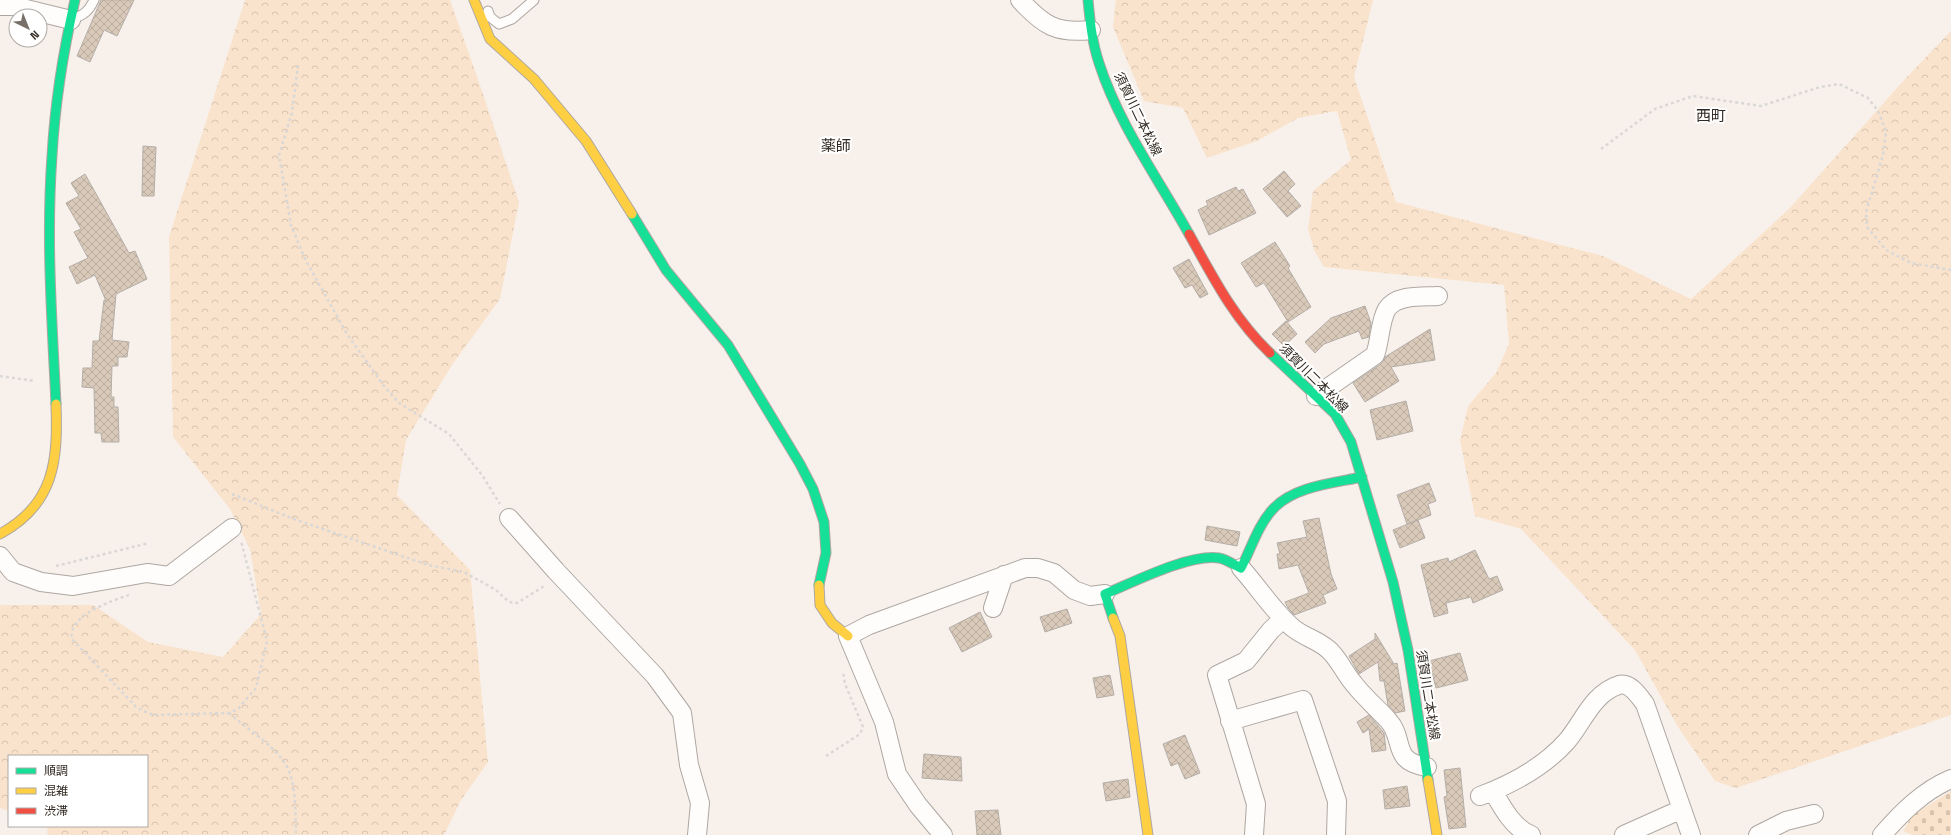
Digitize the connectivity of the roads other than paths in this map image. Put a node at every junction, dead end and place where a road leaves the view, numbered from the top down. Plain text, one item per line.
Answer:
1 (75, 0) edge
2 (94, 0) edge
3 (474, 0) edge
4 (484, 0) edge
5 (534, 0) edge
6 (1020, 0) edge
7 (1088, 0) edge
8 (0, 6) edge
9 (71, 20) junction
10 (1091, 30) junction
11 (1438, 296) dead end
12 (1316, 396) junction
13 (1362, 477) junction
14 (509, 518) road end
15 (232, 528) road end
16 (0, 534) edge
17 (0, 556) edge
18 (1241, 568) junction
19 (1004, 575) junction
20 (1105, 594) junction
21 (993, 608) dead end
22 (1283, 619) junction
23 (848, 636) junction
24 (1230, 721) junction
25 (1427, 767) junction
26 (1951, 779) edge
27 (1682, 809) junction
28 (1814, 814) dead end
29 (697, 835) edge
30 (944, 835) edge
31 (1148, 835) edge
32 (1254, 835) edge
33 (1336, 835) edge
34 (1437, 835) edge
35 (1531, 835) edge
36 (1624, 835) edge
37 (1691, 835) edge
38 (1758, 835) edge
39 (1882, 835) edge

1 - 9 street
2 - 9 lane
3 - 23 street
4 - 5 lane
6 - 10 street
7 - 10 street, 須賀川二本松線
8 - 9 street
9 - 16 street
10 - 12 street, 須賀川二本松線
11 - 12 street
12 - 13 street, 須賀川二本松線
13 - 18 street
13 - 25 street, 須賀川二本松線
14 - 29 street
15 - 17 street
18 - 20 street
18 - 22 street
19 - 20 street
19 - 21 street
19 - 23 street
20 - 31 street
22 - 24 street
22 - 25 street
23 - 30 street
24 - 32 street
24 - 33 street
25 - 34 street, 須賀川二本松線
26 - 39 street
27 - 35 street
27 - 36 street
27 - 37 street
28 - 38 street

